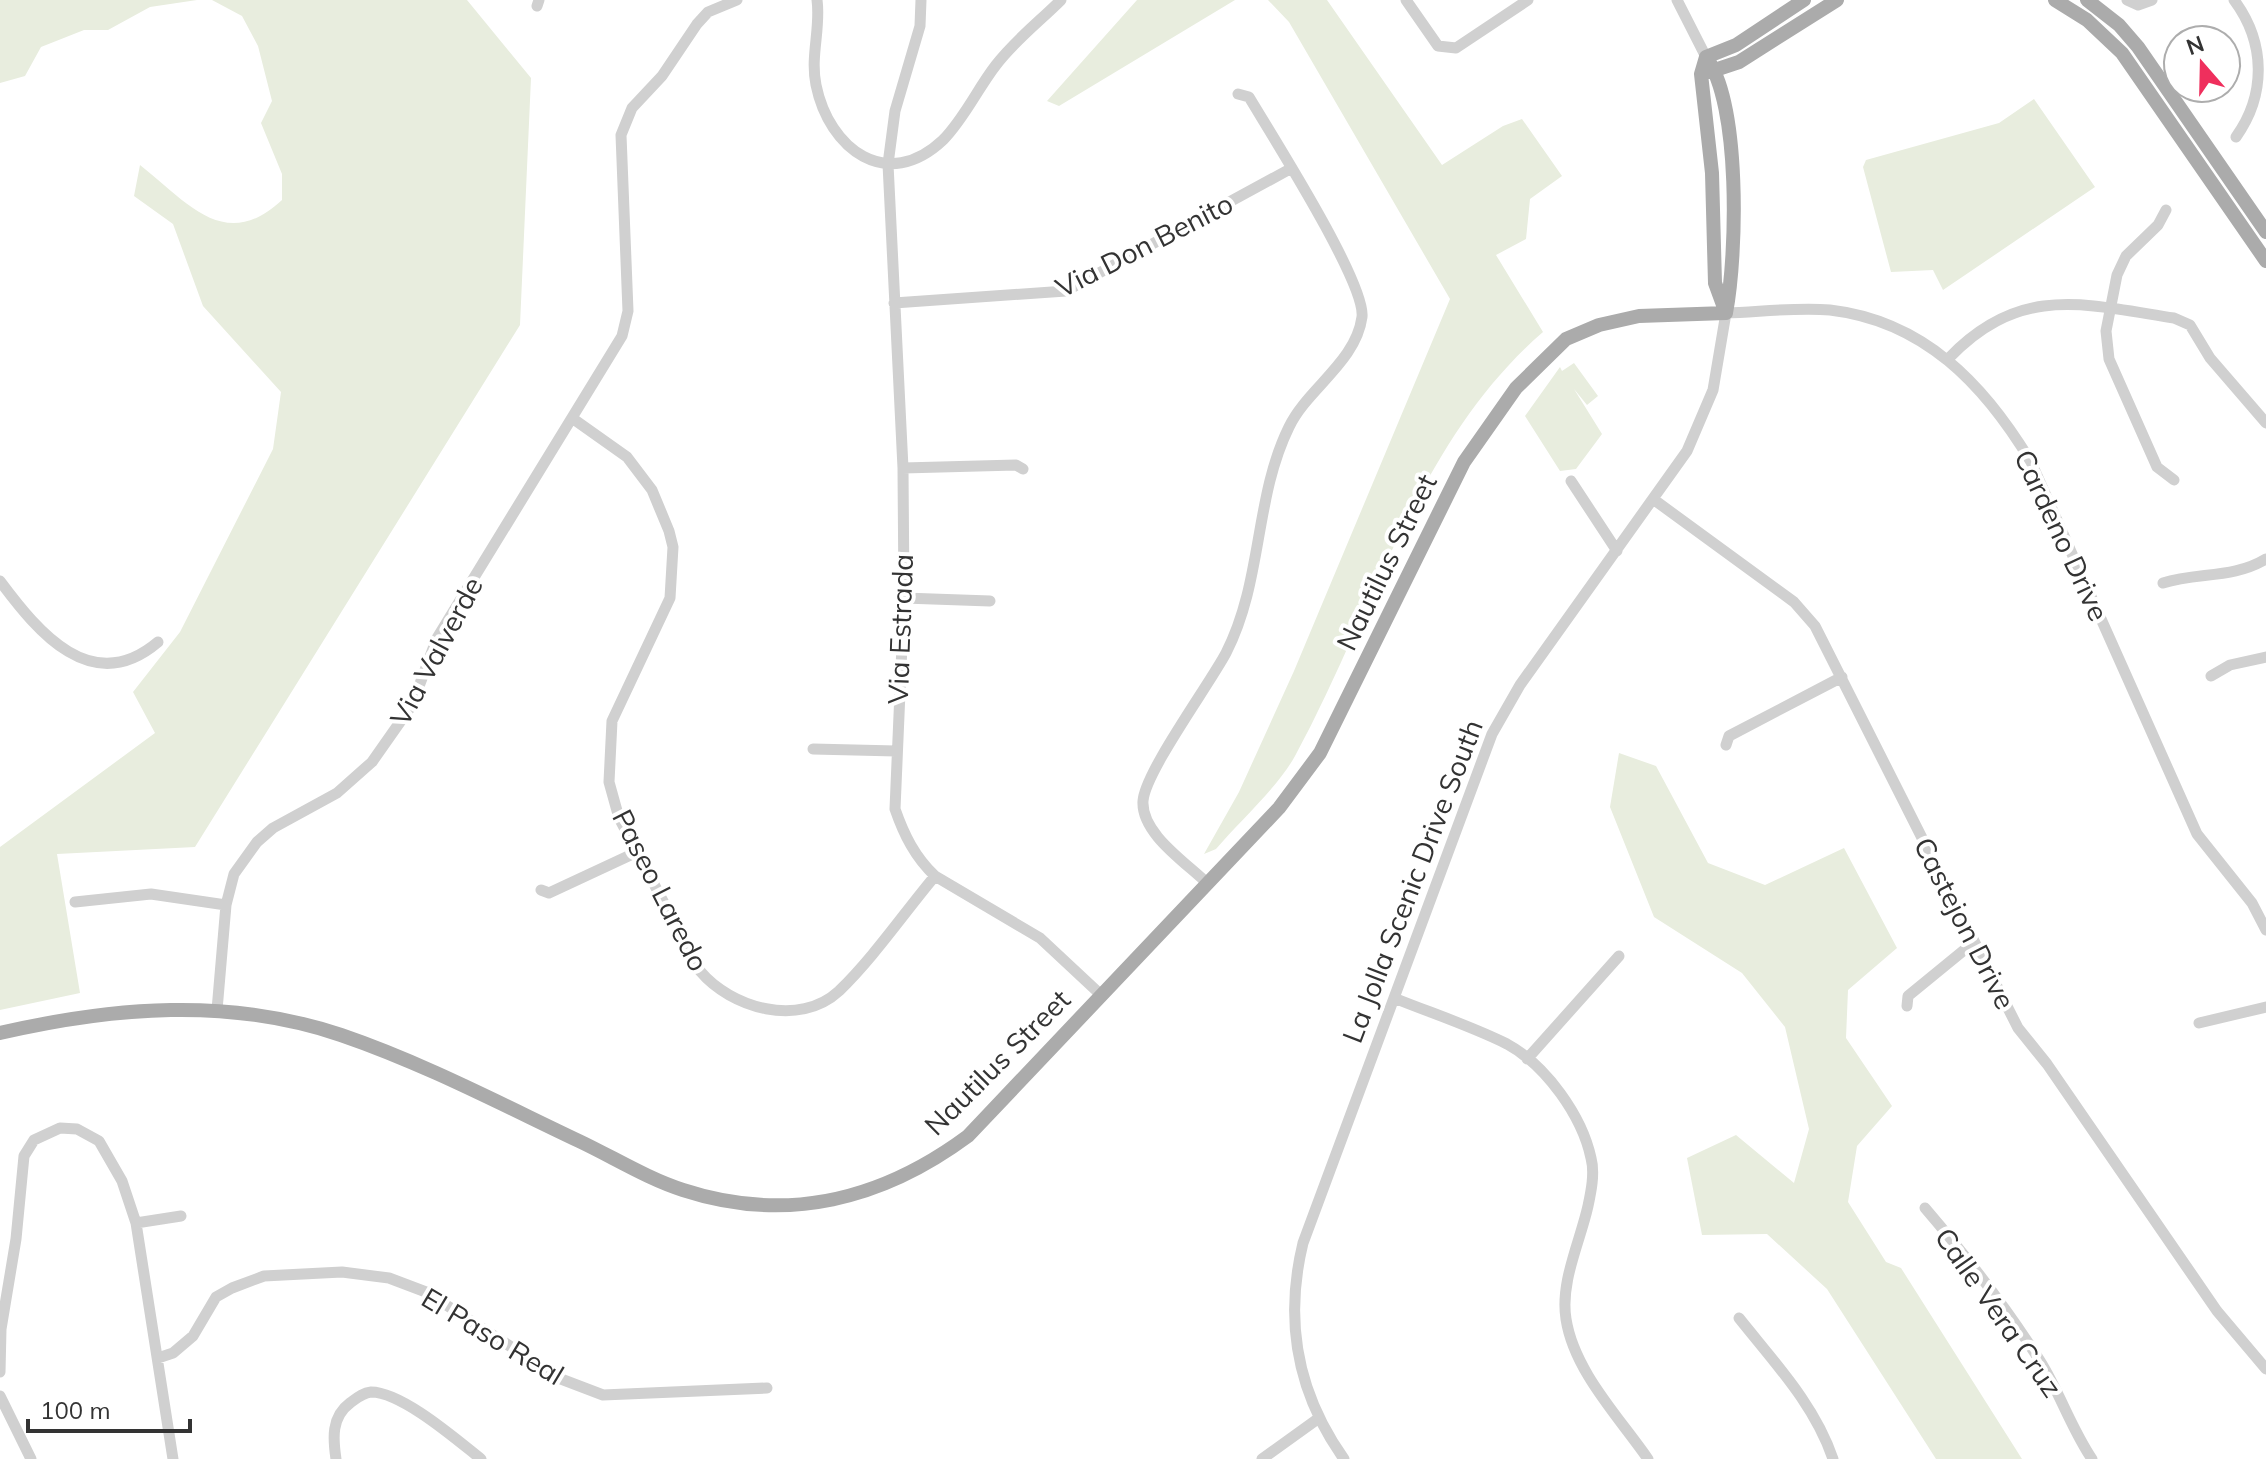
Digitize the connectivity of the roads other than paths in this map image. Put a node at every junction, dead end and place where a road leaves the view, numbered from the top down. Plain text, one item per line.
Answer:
1 (817, 0) edge
2 (921, 0) edge
3 (1061, 0) edge
4 (1406, 0) edge
5 (1528, 0) edge
6 (1677, 0) edge
7 (1804, 0) edge
8 (1837, 0) edge
9 (2055, 0) edge
10 (2087, 0) edge
11 (2127, 0) edge
12 (2152, 0) edge
13 (2234, 0) edge
14 (729, 1) edge
15 (2262, 42) edge
16 (1706, 57) junction
17 (1709, 72) junction
18 (1238, 94) dead end
19 (2236, 137) dead end
20 (888, 164) junction
21 (1290, 169) junction
22 (2166, 210) dead end
23 (2266, 232) edge
24 (2266, 261) edge
25 (894, 303) junction
26 (2110, 308) junction
27 (1726, 313) junction
28 (1949, 358) junction
29 (572, 418) junction
30 (2266, 423) edge
31 (903, 468) junction
32 (1023, 469) dead end
33 (2174, 480) dead end
34 (1571, 481) dead end
35 (1653, 499) junction
36 (1617, 551) junction
37 (2266, 559) edge
38 (0, 581) edge
39 (2163, 583) dead end
40 (904, 598) junction
41 (990, 601) dead end
42 (158, 642) dead end
43 (2266, 657) edge
44 (2211, 676) dead end
45 (1842, 677) junction
46 (1726, 745) dead end
47 (813, 749) dead end
48 (896, 751) junction
49 (637, 852) junction
50 (935, 876) junction
51 (1208, 884) junction
52 (541, 890) dead end
53 (75, 902) dead end
54 (226, 905) junction
55 (2266, 930) edge
56 (1974, 942) junction
57 (1619, 956) dead end
58 (1100, 994) junction
59 (1394, 998) junction
60 (1907, 1006) dead end
61 (2266, 1007) edge
62 (217, 1010) junction
63 (2199, 1023) dead end
64 (0, 1033) edge
65 (1527, 1059) junction
66 (1925, 1208) dead end
67 (181, 1216) dead end
68 (136, 1223) junction
69 (1739, 1318) dead end
70 (158, 1358) junction
71 (2266, 1369) edge
72 (0, 1372) edge
73 (767, 1388) dead end
74 (0, 1396) edge
75 (1319, 1418) junction
76 (31, 1459) edge
77 (173, 1459) edge
78 (336, 1459) edge
79 (481, 1459) edge
80 (1262, 1459) edge
81 (1344, 1459) edge
82 (1648, 1459) edge
83 (1833, 1459) edge
84 (2092, 1459) edge

1 - 20 street
2 - 20 street, Via Estrada
3 - 20 street
4 - 5 street
6 - 16 street
7 - 16 main road
8 - 17 main road
9 - 24 main road
10 - 23 main road
11 - 12 street
13 - 15 street
14 - 29 street, Via Valverde
15 - 19 street
16 - 17 main road, La Jolla Scenic Drive South
17 - 27 main road, La Jolla Scenic Drive South
17 - 27 main road, La Jolla Scenic Drive South
18 - 21 street
20 - 25 street, Via Estrada
21 - 25 street, Via Don Benito
21 - 51 street
22 - 26 street
25 - 31 street, Via Estrada
26 - 28 street
26 - 30 street
26 - 33 street
27 - 28 street, Cardeno Drive
27 - 35 street, La Jolla Scenic Drive South
27 - 51 main road, Nautilus Street
28 - 55 street, Cardeno Drive
29 - 49 street, Paseo Laredo
29 - 54 street, Via Valverde
31 - 32 street
31 - 40 street, Via Estrada
34 - 36 street
35 - 36 street, La Jolla Scenic Drive South
35 - 45 street, Castejon Drive
36 - 59 street, La Jolla Scenic Drive South
37 - 39 street
38 - 42 street
40 - 41 street
40 - 48 street, Via Estrada
43 - 44 street
45 - 46 street
45 - 56 street, Castejon Drive
47 - 48 street
48 - 50 street, Via Estrada
49 - 50 street, Paseo Laredo
49 - 52 street
50 - 58 street, Via Estrada
51 - 58 main road, Nautilus Street
53 - 54 street
54 - 62 street, Via Valverde
56 - 60 street
56 - 71 street, Castejon Drive
57 - 65 street
58 - 62 main road, Nautilus Street
59 - 65 street
59 - 75 street, La Jolla Scenic Drive South
61 - 63 street
62 - 64 main road, Nautilus Street
65 - 82 street
66 - 84 street, Calle Vera Cruz
67 - 68 street
68 - 70 street
68 - 72 street
69 - 83 street
70 - 73 street, El Paso Real
70 - 77 street
74 - 76 street
75 - 80 street
75 - 81 street, La Jolla Scenic Drive South
78 - 79 street

